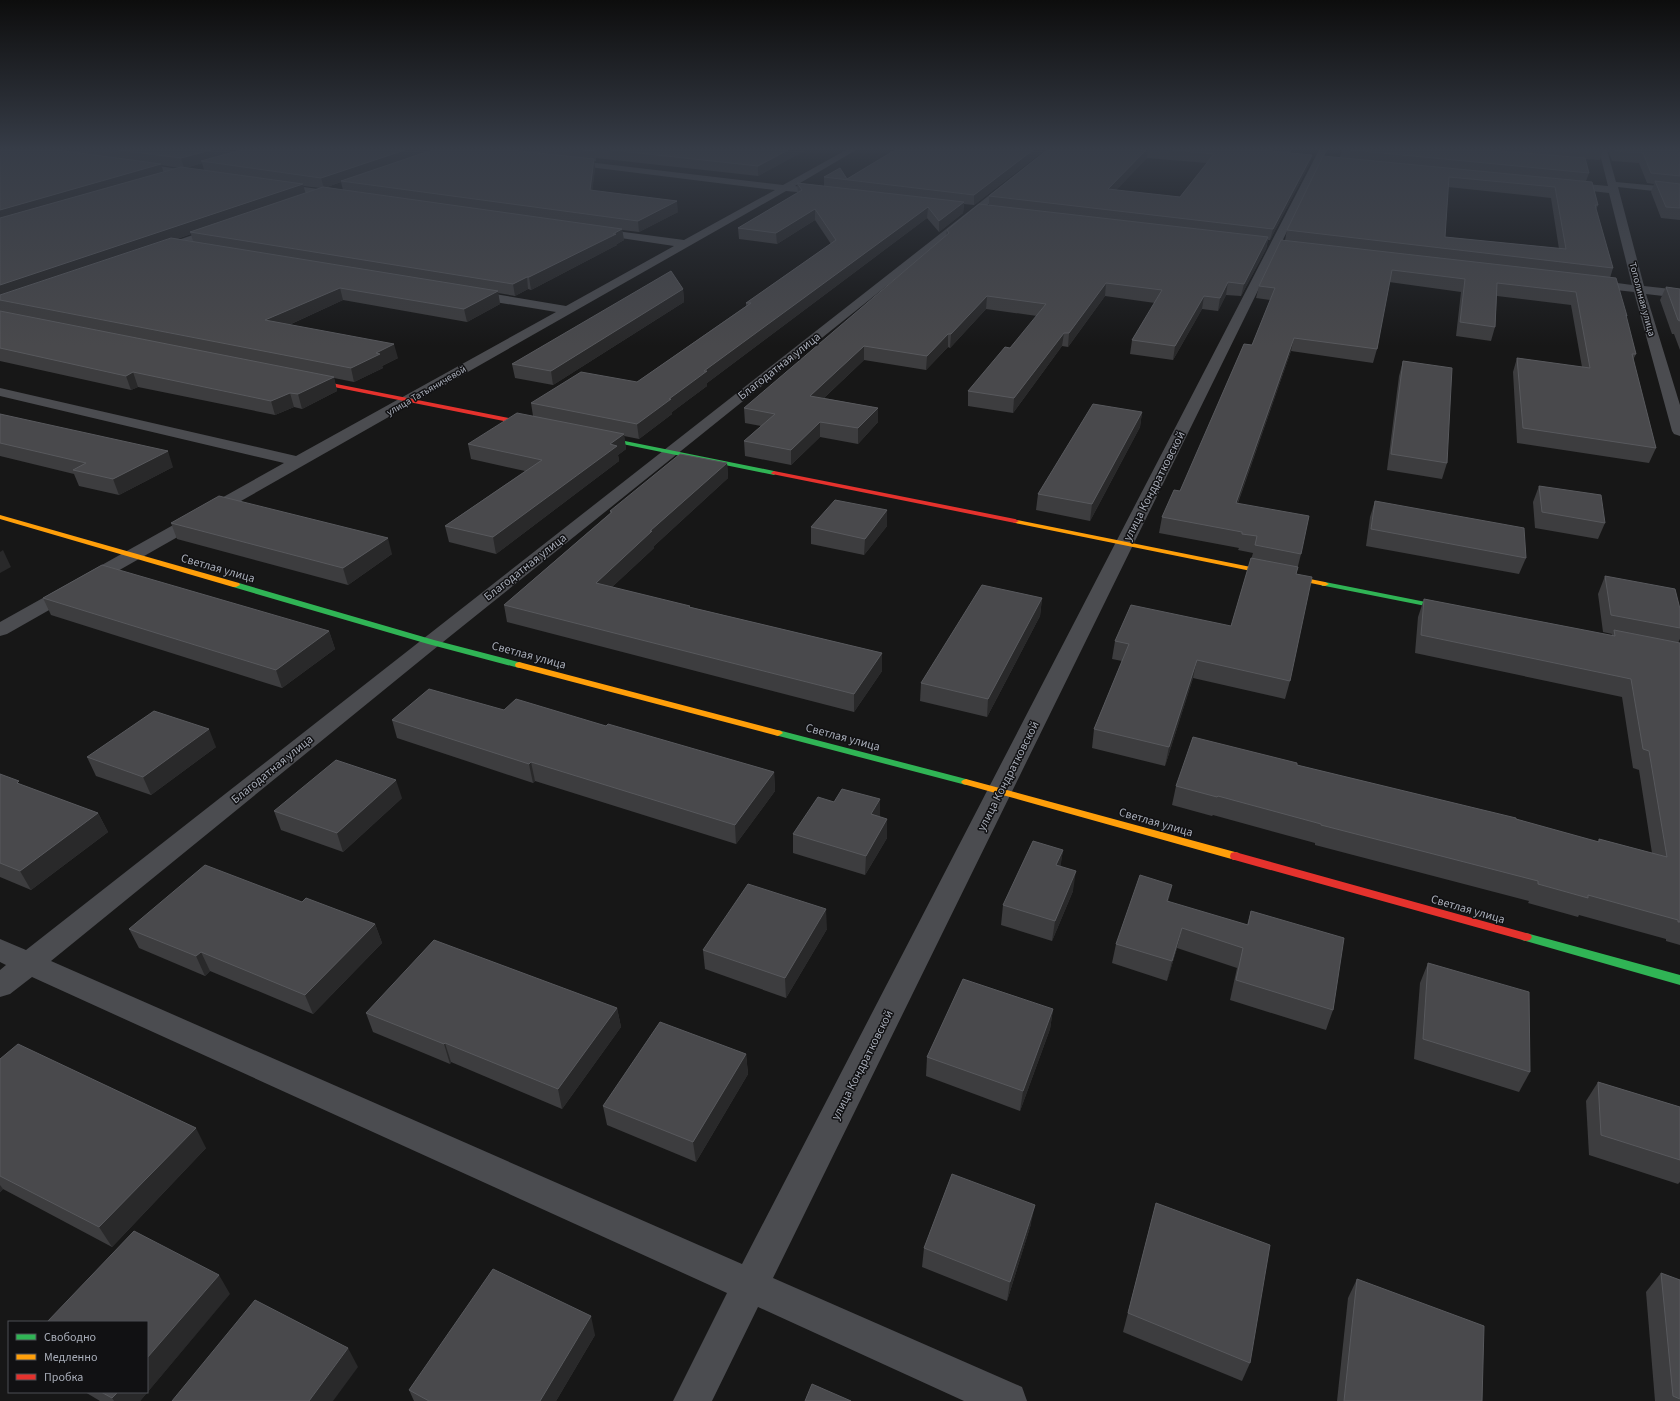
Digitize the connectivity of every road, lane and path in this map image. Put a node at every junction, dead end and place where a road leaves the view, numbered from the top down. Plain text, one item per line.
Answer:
1 (738, 215) edge
2 (968, 215) edge
3 (1289, 215) edge
4 (1620, 215) edge
5 (233, 224) edge
6 (583, 229) edge
7 (686, 244) junction
8 (173, 245) junction
9 (196, 249) edge
10 (150, 253) edge
11 (1577, 281) edge
12 (1639, 289) junction
13 (460, 292) edge
14 (1680, 294) edge
15 (568, 310) junction
16 (300, 379) edge
17 (0, 392) edge
18 (408, 401) junction
19 (546, 428) edge
20 (1680, 432) edge
21 (584, 435) edge
22 (670, 452) junction
23 (299, 462) junction
24 (0, 517) edge
25 (1125, 544) junction
26 (131, 556) junction
27 (1461, 611) edge
28 (0, 630) edge
29 (431, 642) junction
30 (1000, 791) junction
31 (0, 950) edge
32 (30, 963) junction
33 (1680, 980) edge
34 (0, 986) edge
35 (750, 1286) junction
36 (692, 1401) edge
37 (1008, 1401) edge

1 - 7 street, улица Татьяничевой
2 - 22 street, Благодатная улица
3 - 25 street, улица Кондратковской
4 - 12 street, Тополиная улица
5 - 8 street
6 - 7 street
7 - 15 street, улица Татьяничевой
8 - 9 street
8 - 10 street
11 - 12 street
12 - 14 street
12 - 20 street, Тополиная улица
13 - 15 street
15 - 18 street, улица Татьяничевой
16 - 18 street
17 - 23 street
18 - 19 street
18 - 23 street, улица Татьяничевой
21 - 22 street
22 - 25 street
22 - 29 street, Благодатная улица
23 - 26 street, улица Татьяничевой
24 - 26 street, Светлая улица
25 - 27 street
25 - 30 street, улица Кондратковской
26 - 28 street, улица Татьяничевой
26 - 29 street, Светлая улица
29 - 30 street, Светлая улица
29 - 32 street, Благодатная улица
30 - 33 street, Светлая улица
30 - 35 street, улица Кондратковской
31 - 32 street
32 - 34 street, Благодатная улица
32 - 35 street
35 - 36 street, улица Кондратковской
35 - 37 street

